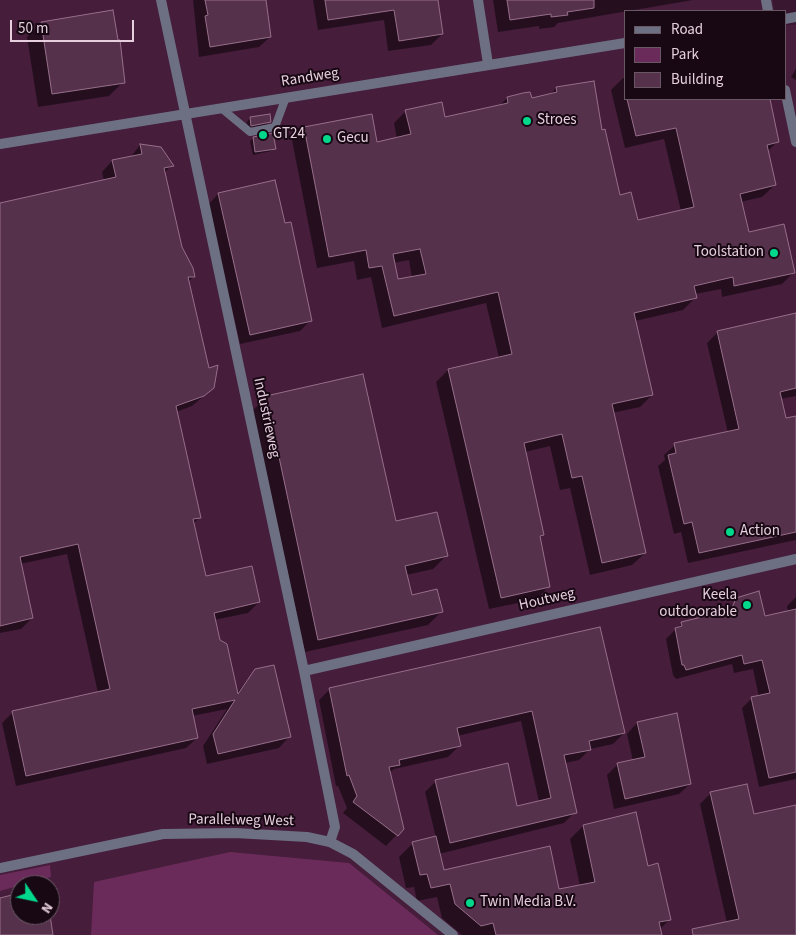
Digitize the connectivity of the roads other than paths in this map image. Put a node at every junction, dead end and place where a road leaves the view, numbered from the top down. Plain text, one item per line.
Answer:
1 (161, 0) edge
2 (478, 0) edge
3 (624, 43) edge
4 (488, 64) junction
5 (786, 95) edge
6 (286, 97) junction
7 (221, 108) junction
8 (187, 113) junction
9 (796, 142) edge
10 (0, 144) edge
11 (796, 559) edge
12 (304, 671) junction
13 (330, 842) junction
14 (0, 868) edge
15 (453, 935) edge

1 - 8 street, Industrieweg
2 - 4 street
3 - 4 street, Randweg
4 - 6 street, Randweg
5 - 9 street
6 - 7 street, Randweg
6 - 7 lane
7 - 8 street, Randweg
8 - 10 street, Randweg
8 - 12 street, Industrieweg
11 - 12 street, Houtweg
12 - 13 street, Industrieweg
13 - 14 street, Parallelweg West
13 - 15 street, Parallelweg West

